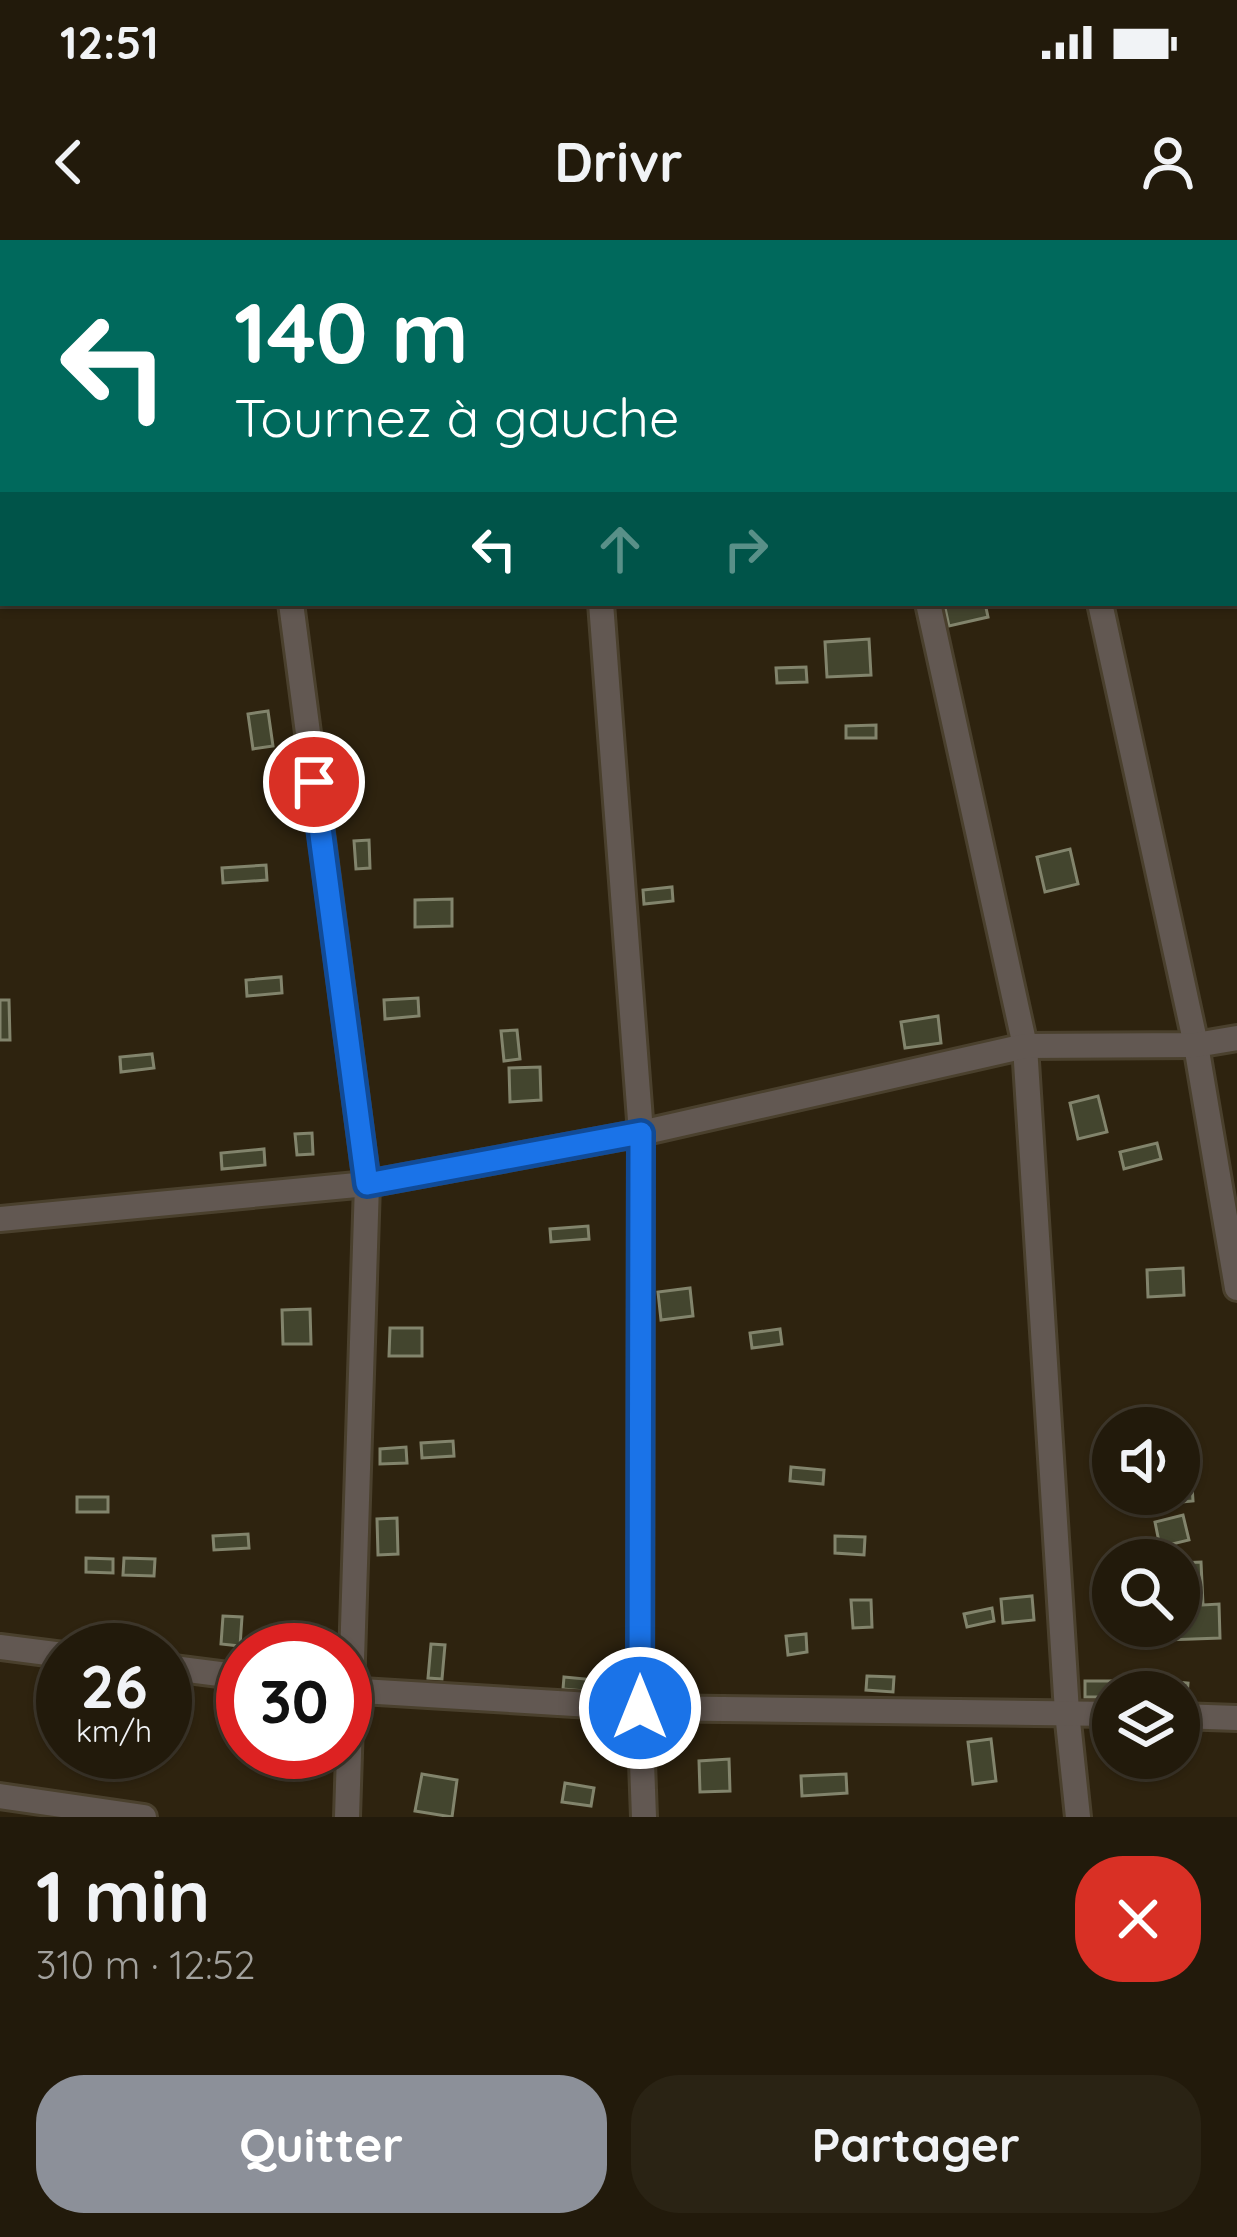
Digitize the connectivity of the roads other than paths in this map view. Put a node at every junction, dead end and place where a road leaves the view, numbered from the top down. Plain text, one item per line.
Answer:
1 (291, 606) edge
2 (601, 606) edge
3 (929, 606) edge
4 (1101, 606) edge
5 (1237, 1038) edge
6 (1196, 1045) junction
7 (1025, 1046) junction
8 (641, 1133) junction
9 (367, 1184) junction
10 (0, 1219) edge
11 (1237, 1288) edge
12 (351, 1623) edge
13 (0, 1647) edge
14 (36, 1652) edge
15 (372, 1691) edge
16 (640, 1708) junction
17 (1067, 1712) junction
18 (1092, 1713) edge
19 (1200, 1717) edge
20 (1237, 1718) edge
21 (347, 1779) edge
22 (0, 1796) edge
23 (144, 1817) edge
24 (347, 1817) edge
25 (644, 1817) edge
26 (1078, 1817) edge

1 - 9 street
2 - 8 street
3 - 7 street
4 - 6 street
5 - 6 street
6 - 7 street
6 - 11 street
7 - 8 street
7 - 17 street
8 - 9 street
8 - 16 street
9 - 10 street
9 - 12 street
13 - 14 street
15 - 16 street
16 - 17 street
16 - 25 street
17 - 18 street
17 - 26 street
19 - 20 street
21 - 24 street
22 - 23 street

